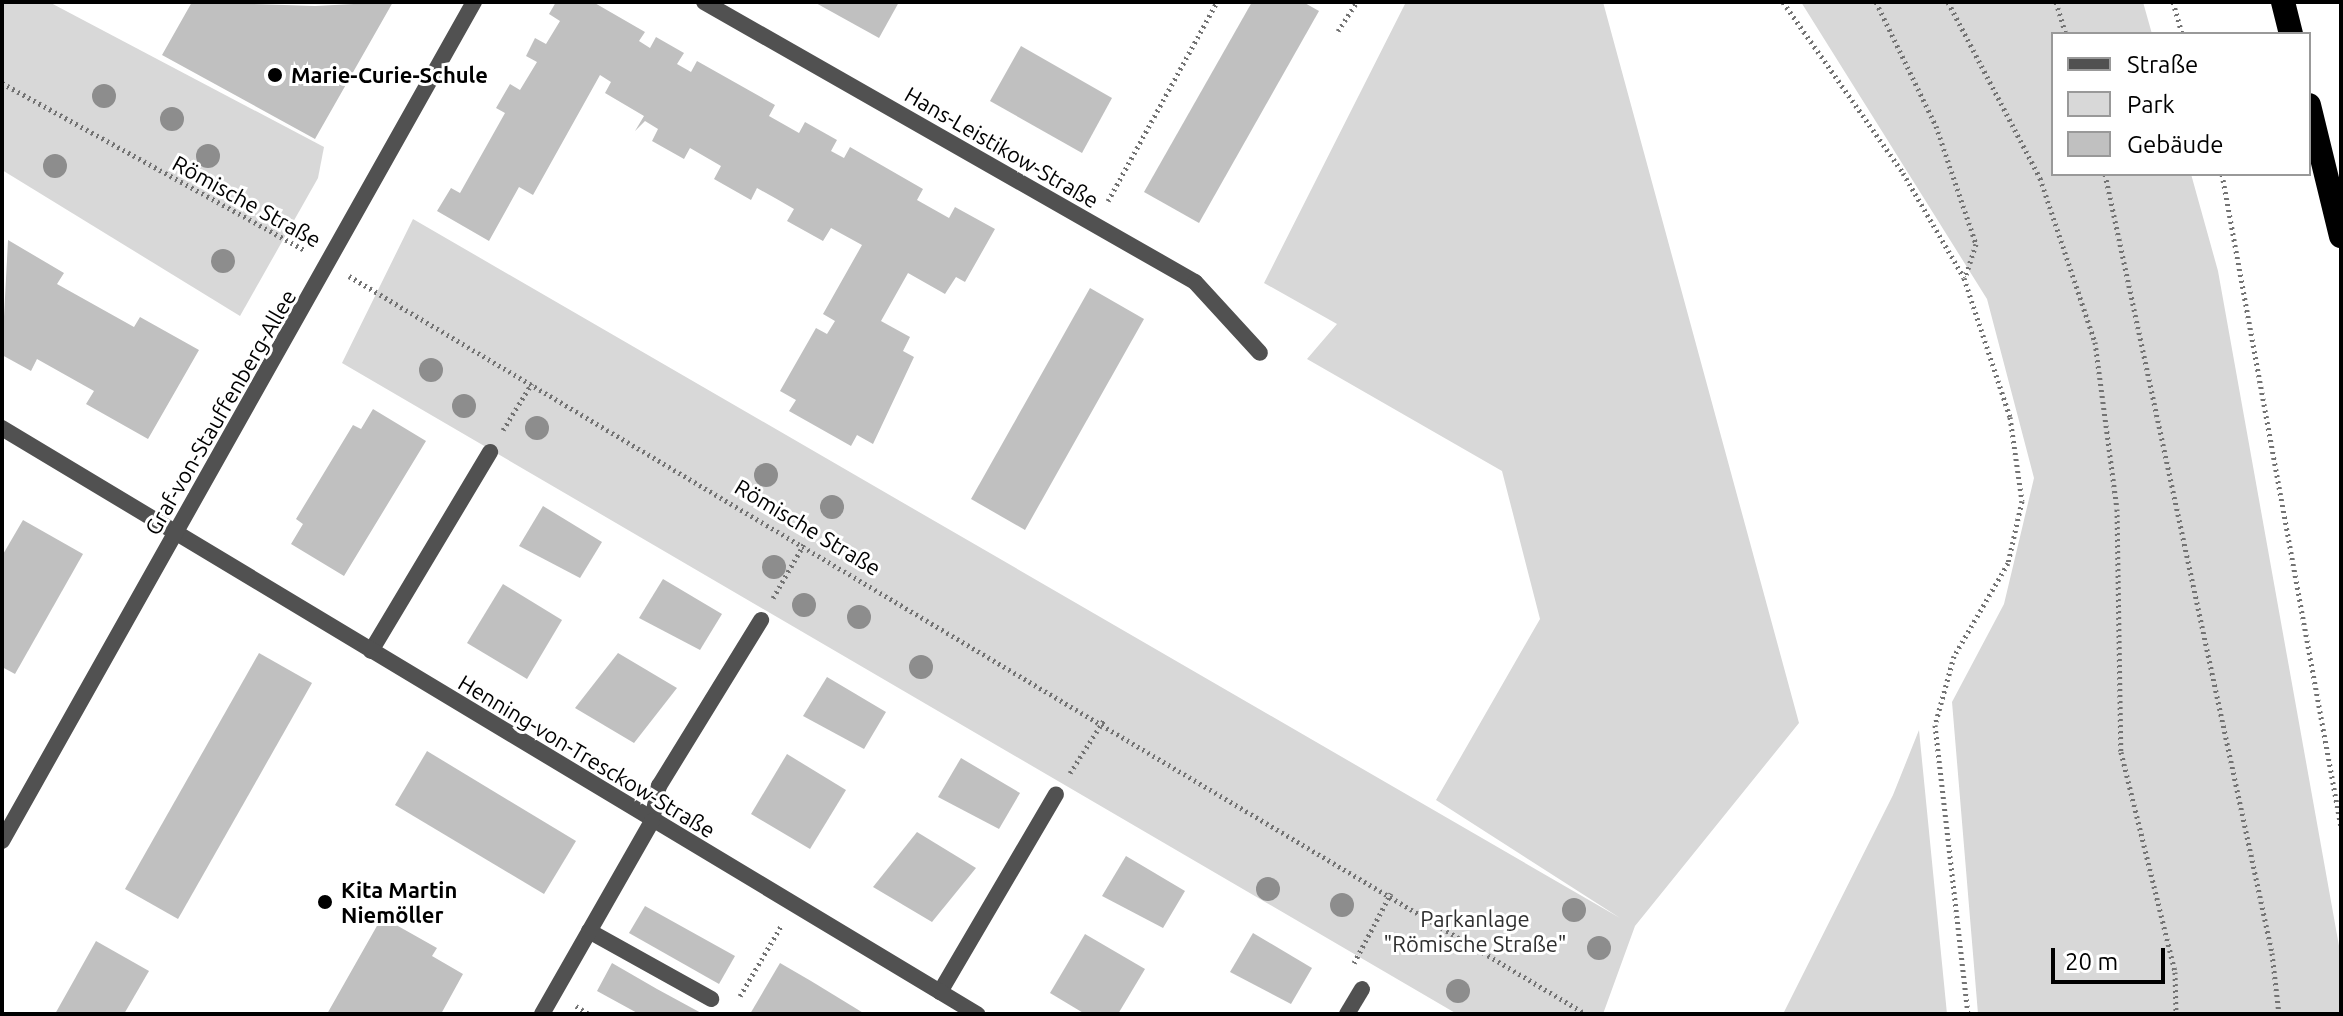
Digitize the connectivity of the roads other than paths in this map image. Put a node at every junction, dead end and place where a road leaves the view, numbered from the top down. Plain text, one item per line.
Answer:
1 (474, 2) edge
2 (704, 2) edge
3 (2283, 2) edge
4 (2290, 32) edge
5 (2311, 113) edge
6 (2341, 236) edge
7 (1260, 353) dead end
8 (2, 428) edge
9 (490, 452) road end
10 (177, 532) junction
11 (761, 620) road end
12 (371, 651) junction
13 (1056, 794) road end
14 (652, 821) junction
15 (2, 841) edge
16 (589, 931) junction
17 (1362, 989) road end
18 (940, 992) junction
19 (711, 999) dead end
20 (542, 1014) edge
21 (977, 1014) edge
22 (1347, 1014) edge

1 - 10 street, Graf-von-Stauffenberg-Allee
2 - 7 street, Hans-Leistikow-Straße
3 - 4 highway
5 - 6 highway
8 - 10 street, Henning-von-Tresckow-Straße
9 - 12 street
10 - 12 street, Henning-von-Tresckow-Straße
10 - 15 street, Graf-von-Stauffenberg-Allee
11 - 14 street
12 - 14 street, Henning-von-Tresckow-Straße
13 - 18 street
14 - 16 street
14 - 18 street, Henning-von-Tresckow-Straße
16 - 19 street
16 - 20 street
17 - 22 street
18 - 21 street, Henning-von-Tresckow-Straße

